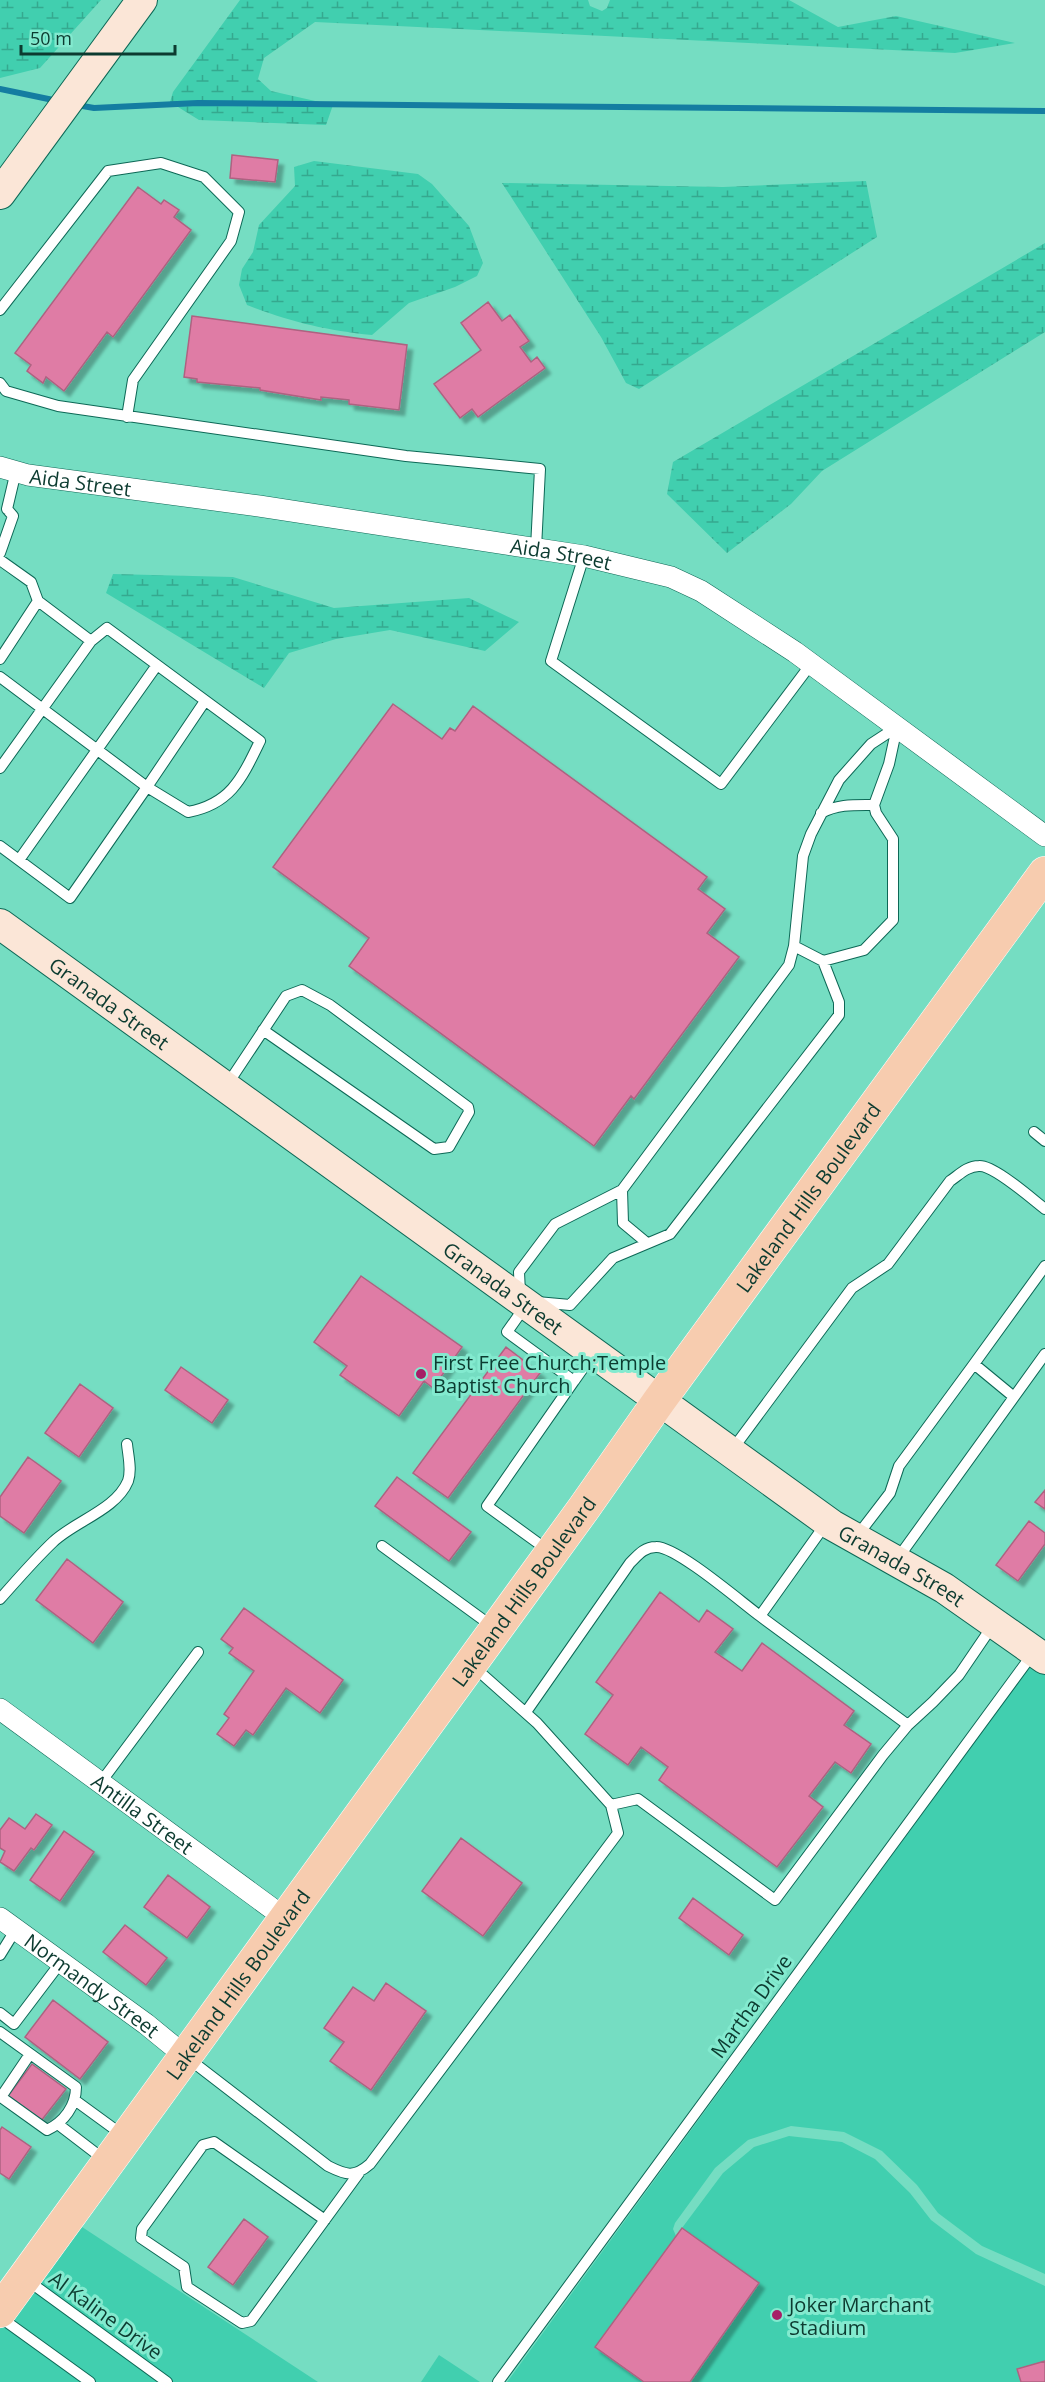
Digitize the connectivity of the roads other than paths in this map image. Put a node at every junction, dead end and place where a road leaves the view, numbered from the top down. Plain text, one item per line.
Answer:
1 (142, 0) edge
2 (0, 194) edge
3 (0, 310) edge
4 (0, 383) edge
5 (127, 417) junction
6 (8, 469) edge
7 (3, 510) edge
8 (536, 548) junction
9 (0, 552) edge
10 (584, 556) junction
11 (0, 560) edge
12 (38, 601) junction
13 (91, 641) junction
14 (0, 659) edge
15 (811, 664) junction
16 (157, 665) junction
17 (0, 677) edge
18 (205, 700) junction
19 (42, 708) junction
20 (897, 727) junction
21 (98, 750) junction
22 (0, 768) edge
23 (147, 787) junction
24 (874, 805) junction
25 (820, 813) junction
26 (1045, 836) edge
27 (0, 846) edge
28 (19, 860) junction
29 (1045, 873) edge
30 (0, 924) edge
31 (794, 946) junction
32 (823, 960) junction
33 (263, 1030) junction
34 (225, 1088) junction
35 (1034, 1132) dead end
36 (1045, 1141) edge
37 (622, 1190) junction
38 (1045, 1209) edge
39 (647, 1243) junction
40 (1045, 1266) edge
41 (523, 1303) junction
42 (594, 1353) junction
43 (1045, 1354) edge
44 (974, 1364) junction
45 (574, 1381) junction
46 (1014, 1397) junction
47 (659, 1401) junction
48 (127, 1444) dead end
49 (730, 1452) junction
50 (827, 1522) junction
51 (854, 1539) junction
52 (382, 1546) dead end
53 (551, 1552) junction
54 (895, 1562) junction
55 (0, 1599) edge
56 (760, 1616) junction
57 (994, 1623) junction
58 (496, 1628) junction
59 (1041, 1649) edge
60 (198, 1652) dead end
61 (470, 1664) junction
62 (0, 1709) edge
63 (526, 1712) junction
64 (908, 1725) junction
65 (101, 1782) junction
66 (611, 1805) junction
67 (285, 1918) junction
68 (8, 1924) edge
69 (0, 1955) edge
70 (62, 1962) junction
71 (0, 2013) edge
72 (0, 2032) edge
73 (30, 2054) junction
74 (184, 2055) junction
75 (76, 2101) junction
76 (58, 2125) junction
77 (116, 2150) junction
78 (359, 2173) junction
79 (325, 2220) junction
80 (7, 2298) edge
81 (90, 2382) edge
82 (167, 2382) edge
83 (498, 2382) edge

1 - 2 street
3 - 5 lane
4 - 5 lane
5 - 8 lane
6 - 7 lane
6 - 8 street, Aida Street
7 - 9 lane
8 - 10 street, Aida Street
10 - 15 street, Aida Street
10 - 15 lane
11 - 12 lane
12 - 13 lane
12 - 14 lane
13 - 16 lane
13 - 19 lane
15 - 20 street, Aida Street
16 - 18 lane
16 - 21 lane
17 - 19 lane
18 - 23 lane
18 - 23 lane
19 - 21 lane
19 - 22 lane
20 - 24 lane
20 - 25 lane
20 - 26 street, Aida Street
21 - 23 lane
21 - 28 lane
23 - 28 lane
24 - 25 lane
24 - 32 lane
25 - 31 lane
27 - 28 lane
29 - 47 main road, Lakeland Hills Boulevard
30 - 34 street, Granada Street
31 - 32 lane
31 - 37 lane
32 - 39 lane
33 - 33 lane
33 - 34 lane
34 - 41 street, Granada Street
35 - 36 lane
37 - 39 lane
37 - 41 lane
38 - 49 lane
39 - 41 lane
40 - 44 lane
41 - 42 street, Granada Street
41 - 45 lane
42 - 45 lane
42 - 47 street, Granada Street
43 - 46 lane
44 - 46 lane
44 - 51 lane
45 - 53 lane
46 - 54 lane
47 - 49 street, Granada Street
47 - 53 main road, Lakeland Hills Boulevard
48 - 55 lane
49 - 50 street, Granada Street
50 - 51 street, Granada Street
50 - 56 lane
51 - 54 street, Granada Street
52 - 58 lane
53 - 58 main road, Lakeland Hills Boulevard
54 - 57 street, Granada Street
56 - 63 lane
56 - 64 lane
57 - 59 street, Granada Street
57 - 64 lane
58 - 61 main road, Lakeland Hills Boulevard
59 - 83 lane, Martha Drive
60 - 65 lane
61 - 63 lane
61 - 67 main road, Lakeland Hills Boulevard
62 - 65 street, Antilla Street
63 - 66 lane
64 - 66 lane
65 - 67 street, Antilla Street
66 - 78 lane
67 - 74 main road, Lakeland Hills Boulevard
68 - 69 lane
68 - 70 street, Normandy Street
70 - 71 lane
70 - 74 street, Normandy Street
72 - 73 lane
73 - 75 lane
73 - 76 lane
74 - 77 main road, Lakeland Hills Boulevard
74 - 78 lane
75 - 76 lane
75 - 77 lane
76 - 77 lane
77 - 80 main road, Lakeland Hills Boulevard
78 - 79 lane
79 - 79 lane
80 - 81 lane
80 - 82 lane, Al Kaline Drive

